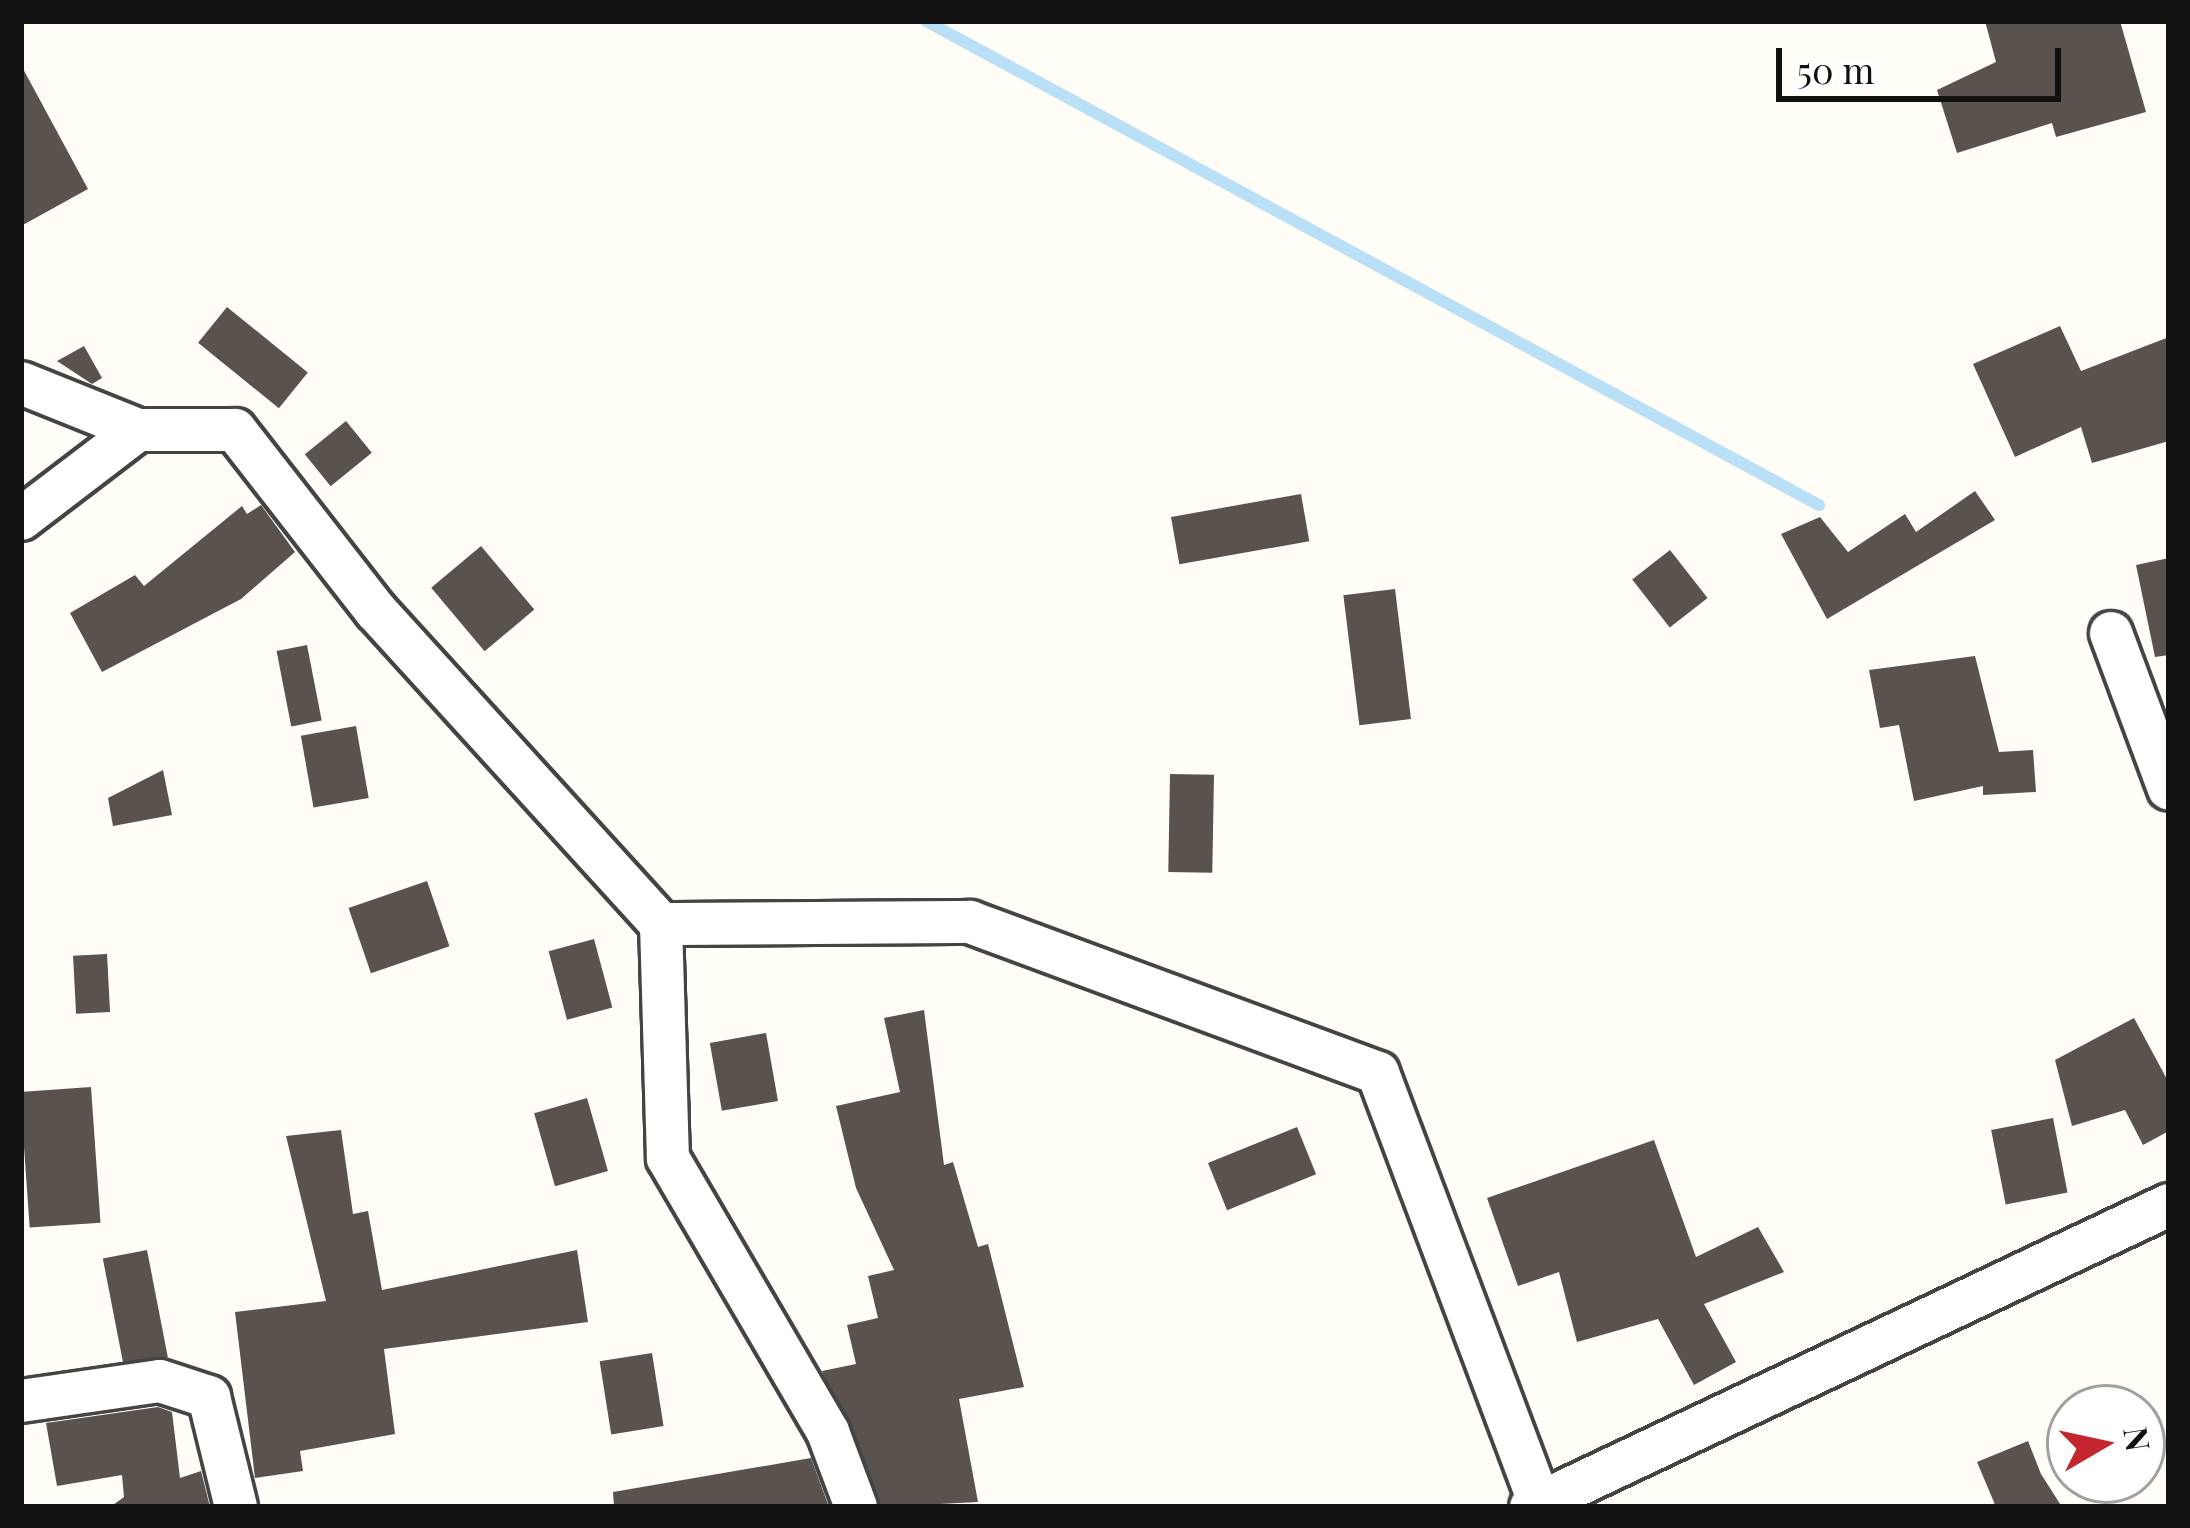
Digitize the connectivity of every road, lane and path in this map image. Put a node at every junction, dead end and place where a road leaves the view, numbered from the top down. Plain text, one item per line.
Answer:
1 (21, 383) edge
2 (138, 430) junction
3 (21, 519) edge
4 (2111, 633) dead end
5 (2169, 790) edge
6 (661, 924) junction
7 (2164, 1216) edge
8 (21, 1401) edge
9 (1536, 1505) edge
10 (236, 1507) edge
11 (856, 1507) edge

1 - 2 street
2 - 3 street
2 - 6 street
4 - 5 street
6 - 9 street
6 - 11 street
7 - 9 street
8 - 10 street

